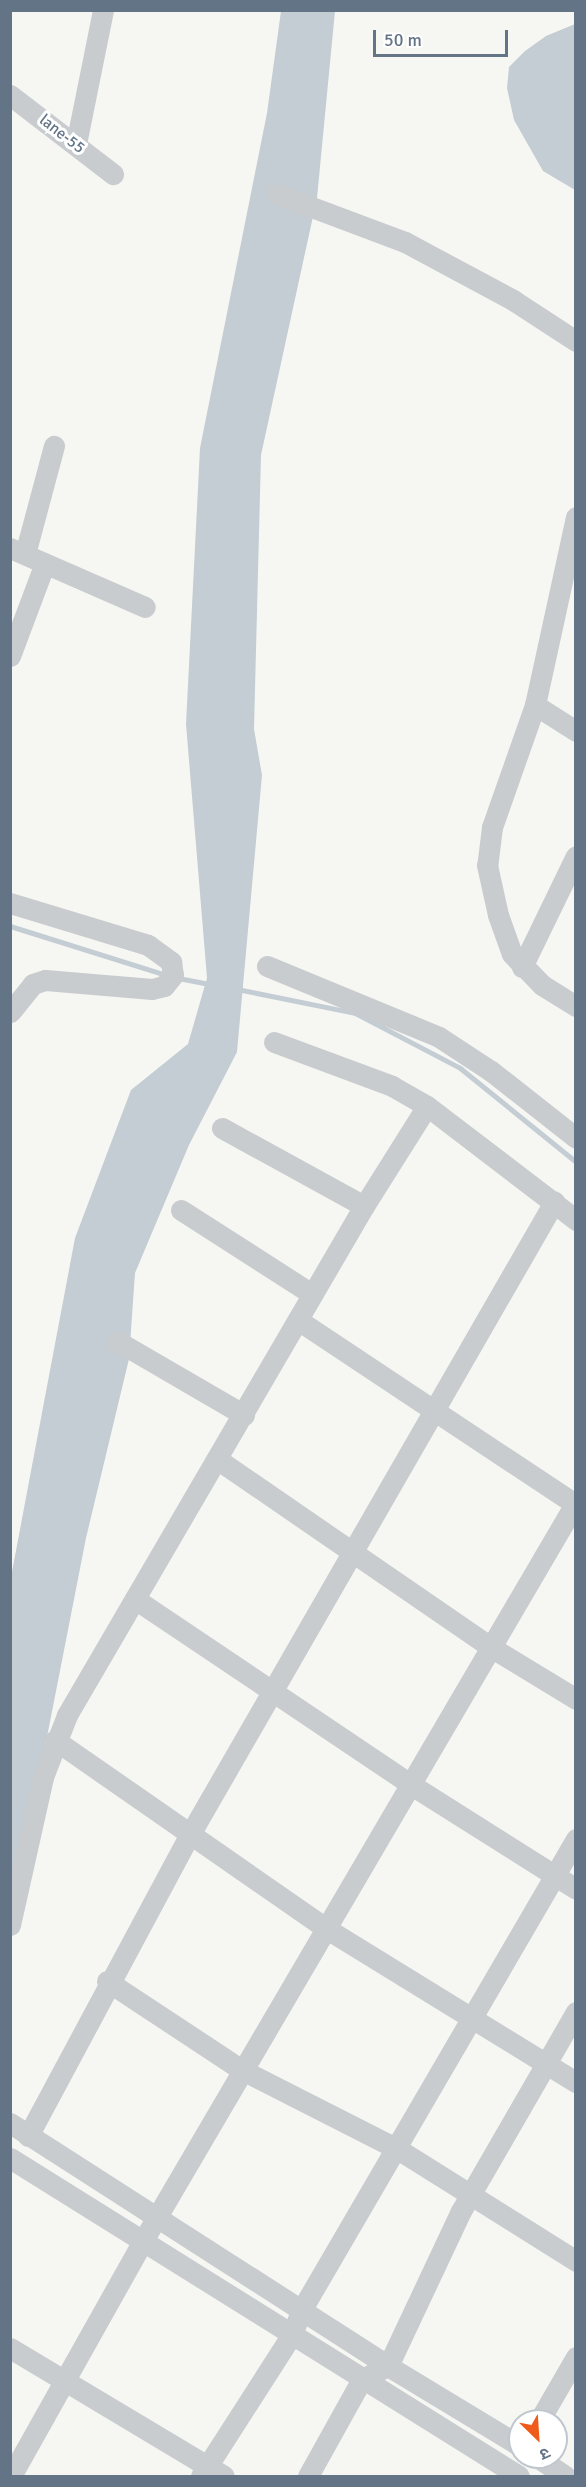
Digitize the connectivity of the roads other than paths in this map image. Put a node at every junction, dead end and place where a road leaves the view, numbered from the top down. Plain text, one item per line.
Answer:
1 (103, 10) edge
2 (10, 94) edge
3 (76, 144) junction
4 (113, 174) dead end
5 (277, 194) dead end
6 (576, 341) edge
7 (54, 447) dead end
8 (576, 517) edge
9 (18, 551) edge
10 (45, 563) junction
11 (145, 607) dead end
12 (10, 656) edge
13 (535, 705) junction
14 (576, 731) edge
15 (576, 856) edge
16 (10, 903) edge
17 (267, 966) dead end
18 (522, 967) junction
19 (576, 1006) edge
20 (10, 1012) edge
21 (274, 1042) dead end
22 (427, 1106) junction
23 (222, 1128) dead end
24 (576, 1138) edge
25 (554, 1202) junction
26 (364, 1206) junction
27 (181, 1210) dead end
28 (576, 1220) edge
29 (312, 1294) junction
30 (298, 1320) junction
31 (117, 1341) dead end
32 (435, 1411) junction
33 (243, 1415) junction
34 (217, 1458) junction
35 (575, 1503) edge
36 (354, 1553) junction
37 (135, 1599) junction
38 (489, 1646) junction
39 (274, 1693) junction
40 (576, 1699) edge
41 (55, 1740) junction
42 (410, 1784) junction
43 (189, 1836) junction
44 (576, 1839) edge
45 (555, 1876) junction
46 (576, 1889) edge
47 (10, 1925) edge
48 (327, 1929) junction
49 (107, 1981) junction
50 (576, 2012) edge
51 (470, 2017) junction
52 (545, 2063) junction
53 (242, 2070) junction
54 (576, 2082) edge
55 (10, 2123) edge
56 (28, 2136) junction
57 (396, 2148) junction
58 (10, 2158) edge
59 (471, 2194) junction
60 (158, 2217) junction
61 (144, 2239) junction
62 (576, 2261) edge
63 (302, 2309) junction
64 (292, 2334) junction
65 (10, 2348) edge
66 (576, 2357) edge
67 (388, 2366) junction
68 (65, 2379) junction
69 (363, 2379) junction
70 (546, 2409) edge
71 (508, 2439) edge
72 (14, 2464) edge
73 (210, 2473) edge
74 (509, 2474) edge
75 (308, 2476) edge

1 - 3 street
2 - 3 street, lane-55
3 - 4 street, lane-55
5 - 6 street
7 - 9 street
8 - 13 street
9 - 10 street
10 - 11 street
10 - 12 street
13 - 14 street
13 - 18 street
15 - 18 street
16 - 20 street
17 - 24 street
18 - 19 street
21 - 22 street
22 - 25 street
22 - 26 street
23 - 26 street
25 - 28 street
25 - 32 street
26 - 29 street
27 - 29 street
29 - 30 street
30 - 32 street
30 - 33 street
31 - 33 street
32 - 35 street
32 - 36 street
33 - 34 street
34 - 36 street
34 - 37 street
35 - 38 street
36 - 38 street
36 - 39 street
37 - 39 street
37 - 41 street
38 - 40 street
38 - 42 street
39 - 42 street
39 - 43 street
41 - 43 street
41 - 47 street
42 - 45 street
42 - 48 street
43 - 48 street
43 - 49 street
44 - 45 street
45 - 46 street
45 - 51 street
48 - 51 street
48 - 53 street
49 - 53 street
49 - 56 street
50 - 52 street
51 - 52 street
51 - 57 street
52 - 54 street
52 - 59 street
53 - 57 street
53 - 60 street
55 - 56 street
56 - 60 street
57 - 59 street
57 - 63 street
58 - 61 street
59 - 62 street
59 - 67 street
60 - 61 street
60 - 63 street
61 - 64 street
61 - 68 street
63 - 64 street
63 - 67 street
64 - 69 street
64 - 73 street
65 - 68 street
66 - 70 street
67 - 69 street
67 - 71 street
68 - 72 street
68 - 73 street
69 - 74 street
69 - 75 street

